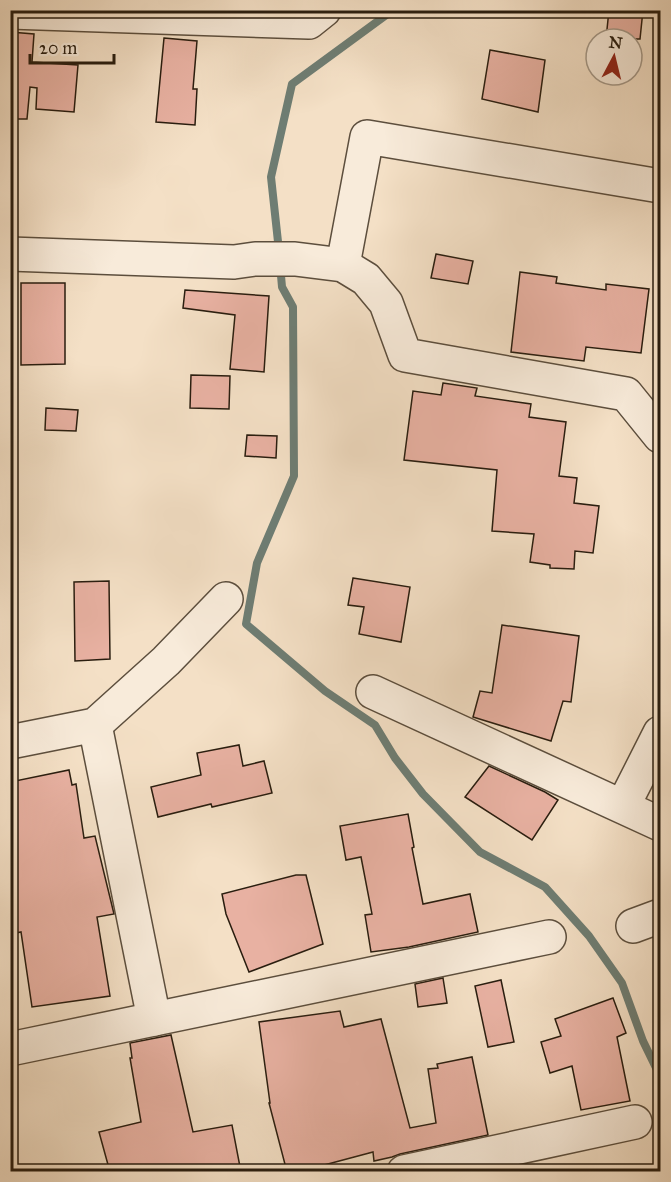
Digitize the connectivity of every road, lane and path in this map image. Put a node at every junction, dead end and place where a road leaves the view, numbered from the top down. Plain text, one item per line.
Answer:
1 (324, 10) edge
2 (10, 12) edge
3 (660, 186) edge
4 (10, 254) edge
5 (343, 265) junction
6 (660, 436) edge
7 (226, 599) dead end
8 (373, 692) dead end
9 (95, 725) junction
10 (660, 733) edge
11 (10, 742) edge
12 (623, 806) junction
13 (660, 824) edge
14 (549, 937) dead end
15 (154, 1019) junction
16 (10, 1049) edge
17 (635, 1122) dead end
18 (424, 1169) edge

1 - 2 street
3 - 5 street
4 - 5 street
5 - 6 street
7 - 9 street
8 - 12 street
9 - 11 street
9 - 15 street
10 - 12 street
12 - 13 street
14 - 15 street
15 - 16 street
17 - 18 street

